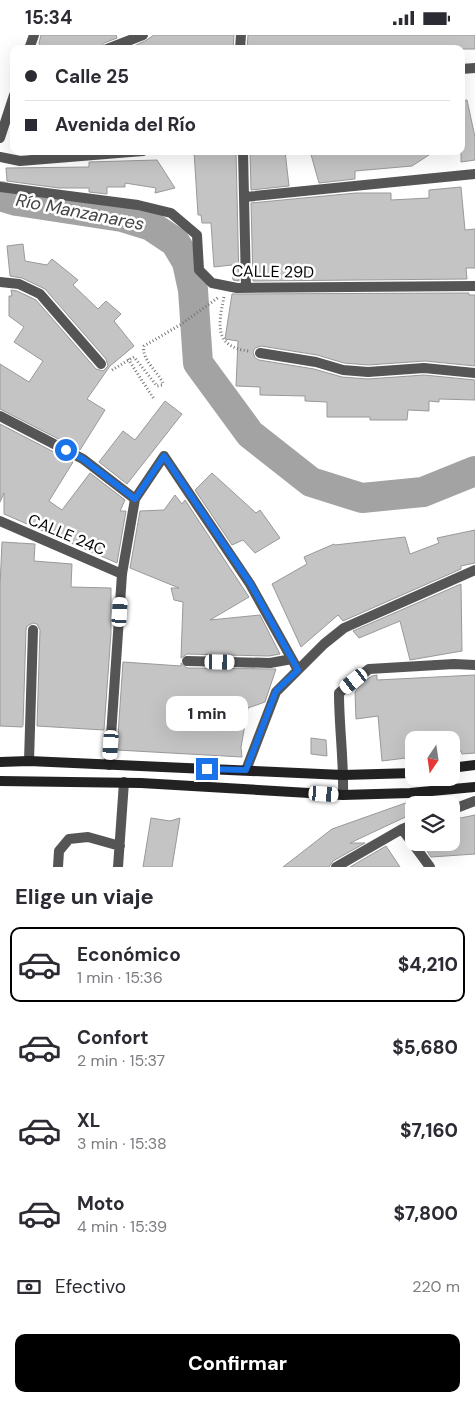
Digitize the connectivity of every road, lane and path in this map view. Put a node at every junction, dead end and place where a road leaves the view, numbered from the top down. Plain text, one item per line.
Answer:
1 (143, 35) edge
2 (117, 45) edge
3 (10, 107) edge
4 (0, 137) edge
5 (88, 155) edge
6 (243, 155) edge
7 (0, 157) edge
8 (475, 174) edge
9 (0, 187) edge
10 (245, 197) junction
11 (0, 282) edge
12 (475, 286) edge
13 (246, 287) junction
14 (225, 293) dead end
15 (206, 307) dead end
16 (260, 353) joint
17 (128, 359) junction
18 (101, 364) joint
19 (475, 373) edge
20 (154, 399) dead end
21 (0, 416) edge
22 (135, 499) junction
23 (0, 521) edge
24 (475, 570) edge
25 (122, 574) junction
26 (33, 630) dead end
27 (292, 659) junction
28 (188, 661) dead end
29 (475, 665) edge
30 (298, 670) junction
31 (29, 761) junction
32 (0, 762) edge
33 (109, 765) junction
34 (475, 765) edge
35 (460, 767) edge
36 (246, 770) junction
37 (405, 773) edge
38 (343, 775) junction
39 (0, 781) edge
40 (124, 782) junction
41 (475, 787) edge
42 (343, 795) junction
43 (475, 801) edge
44 (460, 807) edge
45 (405, 828) edge
46 (402, 829) junction
47 (120, 846) junction
48 (58, 867) edge
49 (118, 867) edge
50 (336, 867) edge
51 (430, 867) edge

1 - 2 street
3 - 4 street
5 - 7 street
6 - 10 street
8 - 10 street
9 - 13 street, CALLE 29D
10 - 13 street
11 - 18 street
12 - 13 street, CALLE 29D
14 - 16 path
15 - 17 path
16 - 19 street
17 - 18 path
17 - 20 path
21 - 22 street
22 - 25 street
22 - 27 street
23 - 25 street, CALLE 24C
24 - 30 street
25 - 33 street
26 - 31 street
27 - 28 street
27 - 30 street
29 - 38 street
30 - 36 street
31 - 32 main road
31 - 33 main road
33 - 36 main road
34 - 35 main road
36 - 38 main road
37 - 38 main road
38 - 42 street
39 - 40 main road
40 - 42 main road
40 - 47 street
41 - 42 main road
43 - 44 street
45 - 46 street
46 - 50 street
46 - 51 street
47 - 48 street
47 - 49 street

